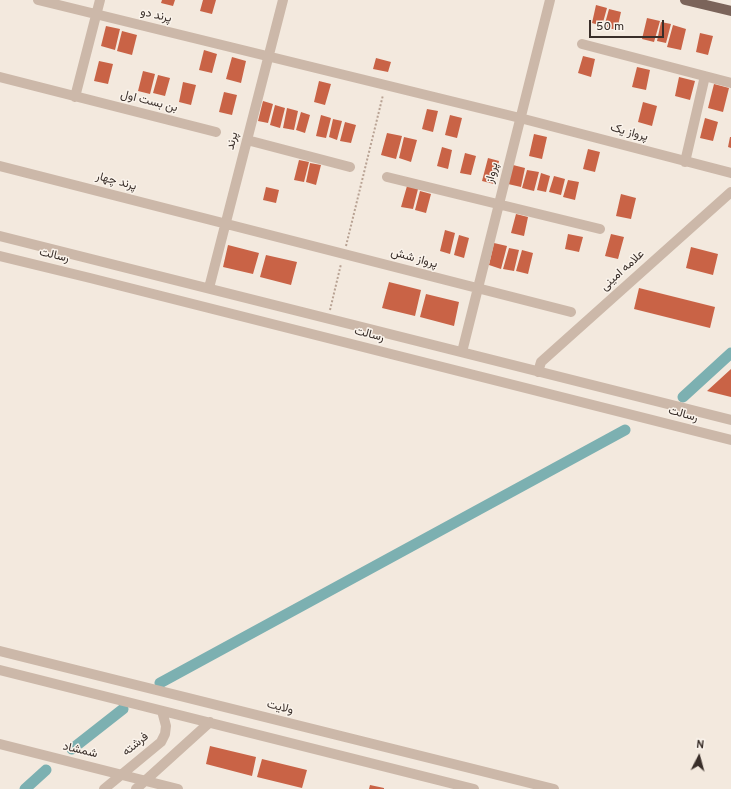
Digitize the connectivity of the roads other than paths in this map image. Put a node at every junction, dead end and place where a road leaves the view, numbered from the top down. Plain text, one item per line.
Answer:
1 (38, 0) edge
2 (100, 0) edge
3 (283, 0) edge
4 (550, 0) edge
5 (686, 0) edge
6 (731, 11) edge
7 (96, 15) junction
8 (582, 44) dead end
9 (268, 56) junction
10 (705, 76) junction
11 (0, 77) edge
12 (731, 83) edge
13 (386, 86) joint
14 (75, 97) junction
15 (520, 118) junction
16 (216, 132) dead end
17 (247, 140) junction
18 (685, 162) junction
19 (0, 166) edge
20 (350, 167) dead end
21 (731, 173) edge
22 (387, 177) dead end
23 (731, 192) edge
24 (499, 204) junction
25 (225, 224) junction
26 (600, 229) dead end
27 (0, 236) edge
28 (344, 254) joint
29 (0, 256) edge
30 (209, 288) junction
31 (478, 289) junction
32 (571, 312) dead end
33 (462, 352) junction
34 (538, 372) junction
35 (731, 420) edge
36 (731, 440) edge
37 (0, 651) edge
38 (0, 670) edge
39 (162, 711) junction
40 (210, 722) junction
41 (0, 744) edge
42 (121, 774) junction
43 (145, 780) junction
44 (104, 789) edge
45 (136, 789) edge
46 (178, 789) edge
47 (474, 789) edge
48 (554, 789) edge

1 - 7 street, پرند دو
2 - 7 street
3 - 9 street, پرند
4 - 15 street, پرواز
5 - 6 main road
7 - 9 street, پرند دو
7 - 14 street
8 - 10 street
9 - 13 street, پرند دو
9 - 17 street, پرند
10 - 12 street
10 - 18 street
11 - 14 street, بن بست اول
13 - 15 street, پرواز یک
14 - 16 street, بن بست اول
15 - 18 street, پرواز یک
15 - 24 street, پرواز
17 - 20 street
17 - 25 street, پرند
18 - 21 street, پرواز یک
19 - 25 street, پرند چهار
22 - 24 street
23 - 34 street, علامه امینی
24 - 26 street
24 - 31 street, پرواز
25 - 28 street, پرند چهار
25 - 30 street, پرند
27 - 30 street, رسالت
28 - 31 street, پرواز شش
29 - 36 street, رسالت
30 - 33 street, رسالت
31 - 32 street, پرواز شش
31 - 33 street, پرواز
33 - 34 street, رسالت
34 - 35 street, رسالت
37 - 48 street, ولایت
38 - 39 street
39 - 40 street
39 - 42 street, فرشته
40 - 43 street
40 - 47 street
41 - 42 street, شمشاد
42 - 43 street, شمشاد
42 - 44 street, فرشته
43 - 45 street
43 - 46 street, شمشاد

